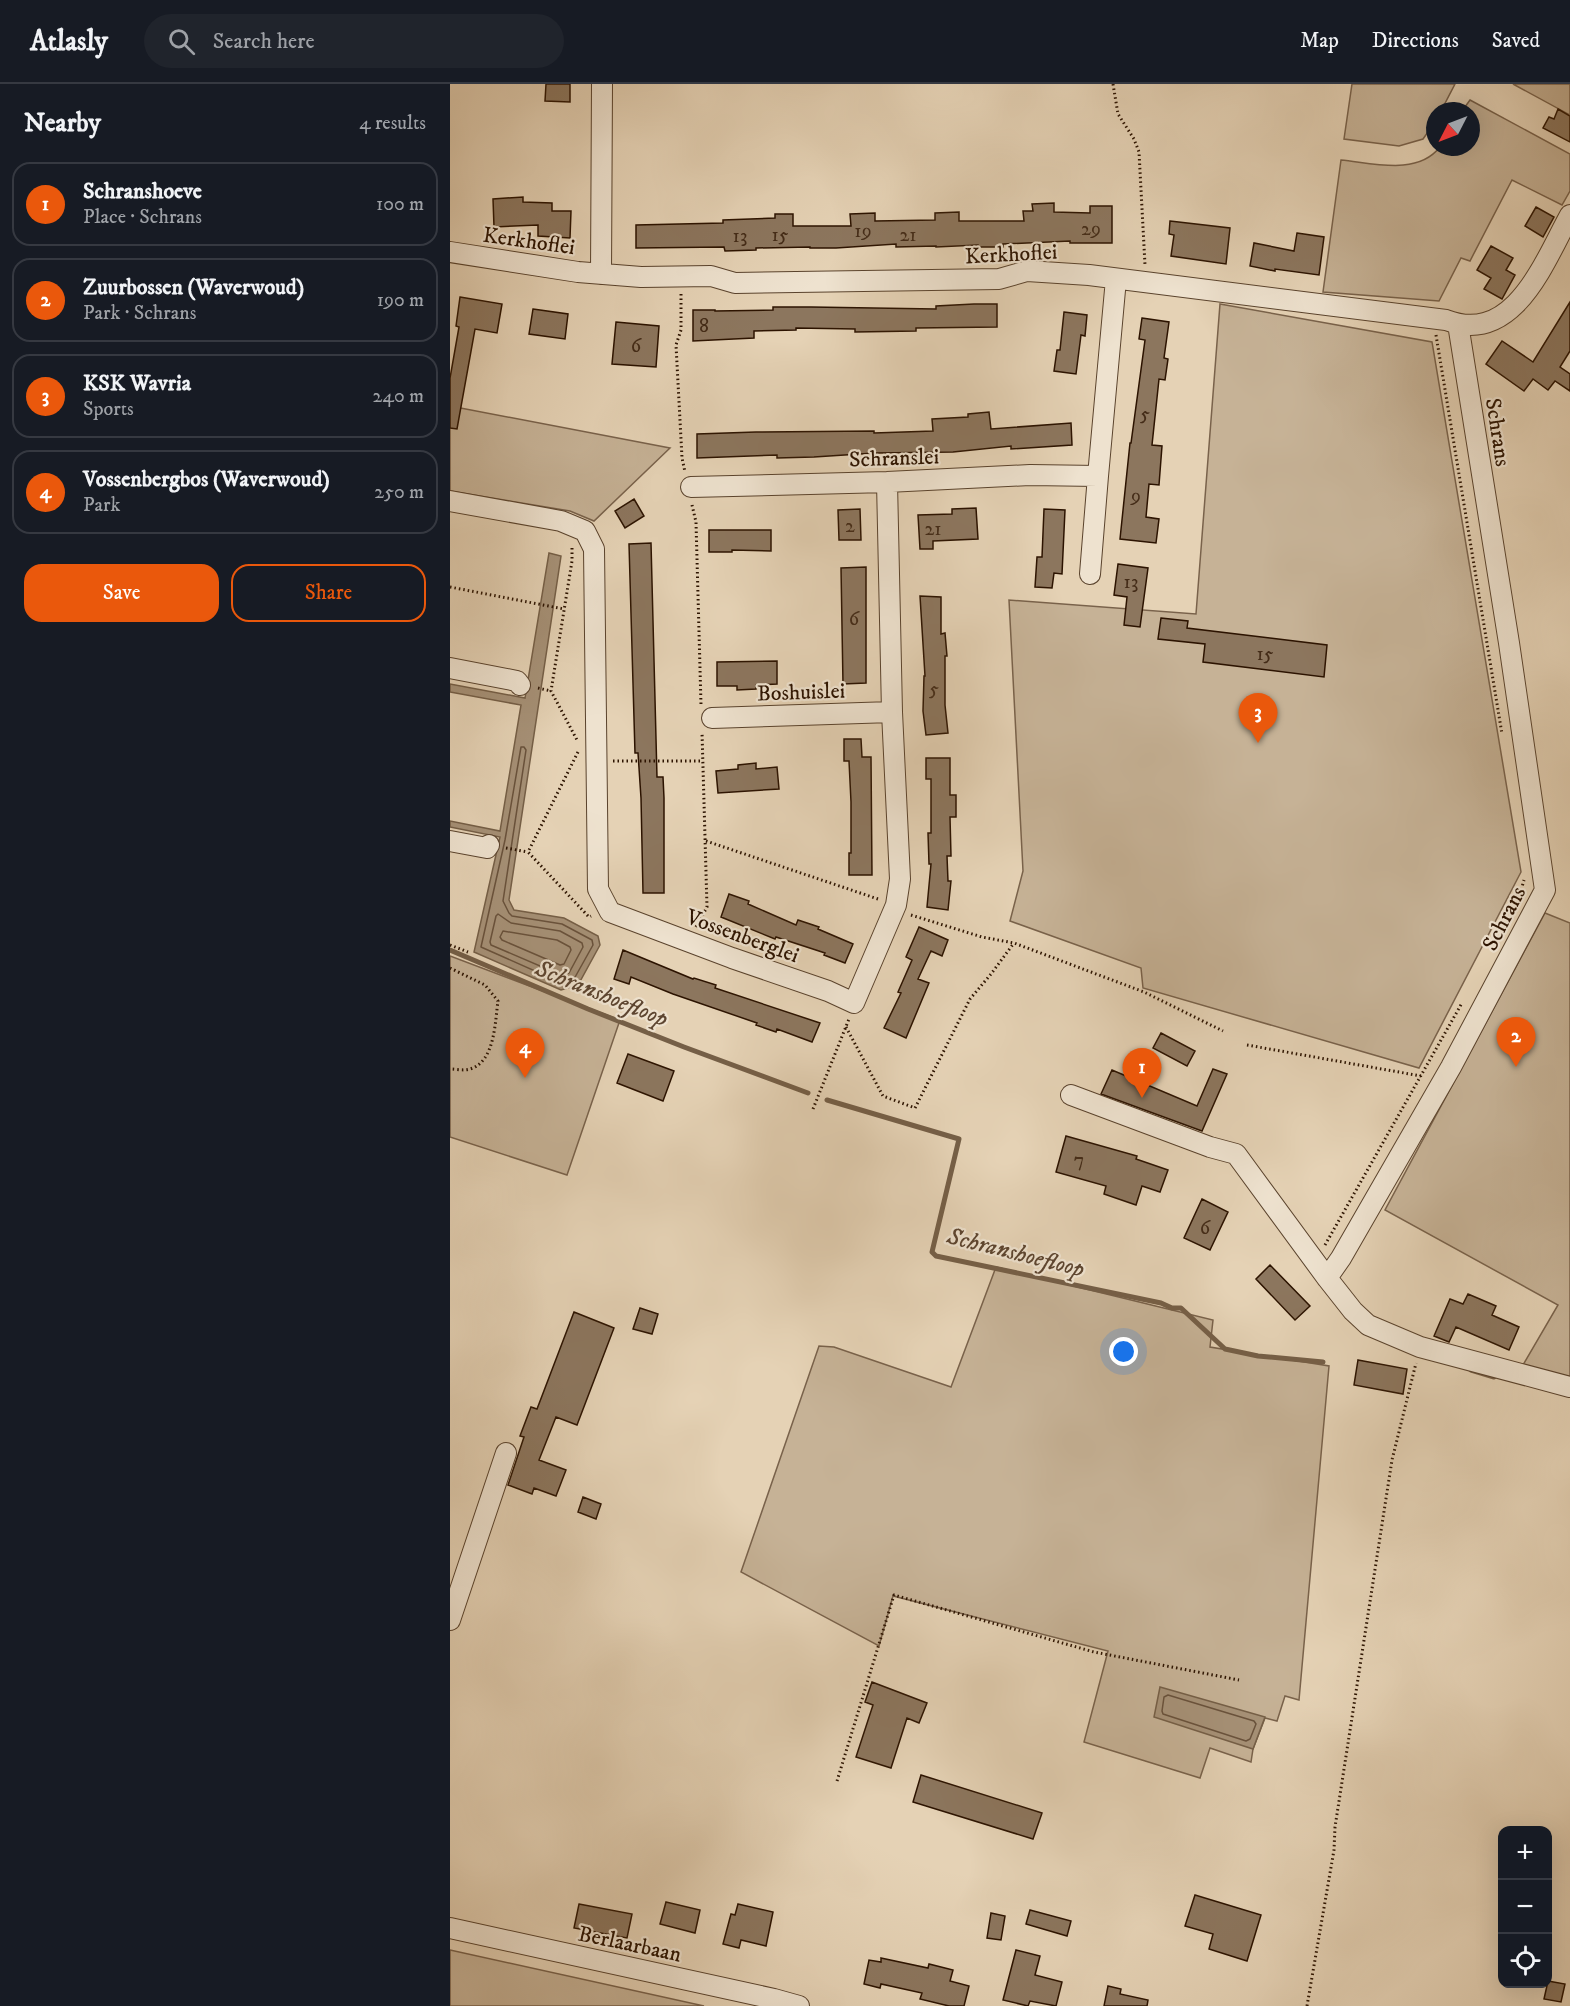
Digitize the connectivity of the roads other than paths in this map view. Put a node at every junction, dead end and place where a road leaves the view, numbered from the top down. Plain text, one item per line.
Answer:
1 (602, 84) edge
2 (1570, 215) edge
3 (450, 252) edge
4 (601, 274) junction
5 (1116, 279) junction
6 (1458, 324) junction
7 (1098, 476) junction
8 (887, 482) junction
9 (689, 488) road end
10 (450, 501) edge
11 (1090, 574) dead end
12 (450, 668) edge
13 (520, 685) dead end
14 (892, 712) junction
15 (705, 717) road end
16 (450, 841) edge
17 (489, 845) dead end
18 (1071, 1095) dead end
19 (1327, 1278) junction
20 (1570, 1387) edge
21 (506, 1453) dead end
22 (450, 1620) edge
23 (450, 1928) edge
24 (799, 2006) edge

1 - 4 street, Kerkhoflei
2 - 6 street, Kerkhoflei
3 - 4 street, Kerkhoflei
4 - 5 street, Kerkhoflei
5 - 6 street, Kerkhoflei
5 - 7 street
6 - 19 street, Schrans
7 - 8 street, Schranslei
7 - 11 street
8 - 9 street, Schranslei
8 - 14 street
10 - 14 street, Vossenberglei
12 - 13 street
14 - 15 street, Boshuislei
16 - 17 street
18 - 19 street
19 - 20 street
21 - 22 street
23 - 24 street, Berlaarbaan

